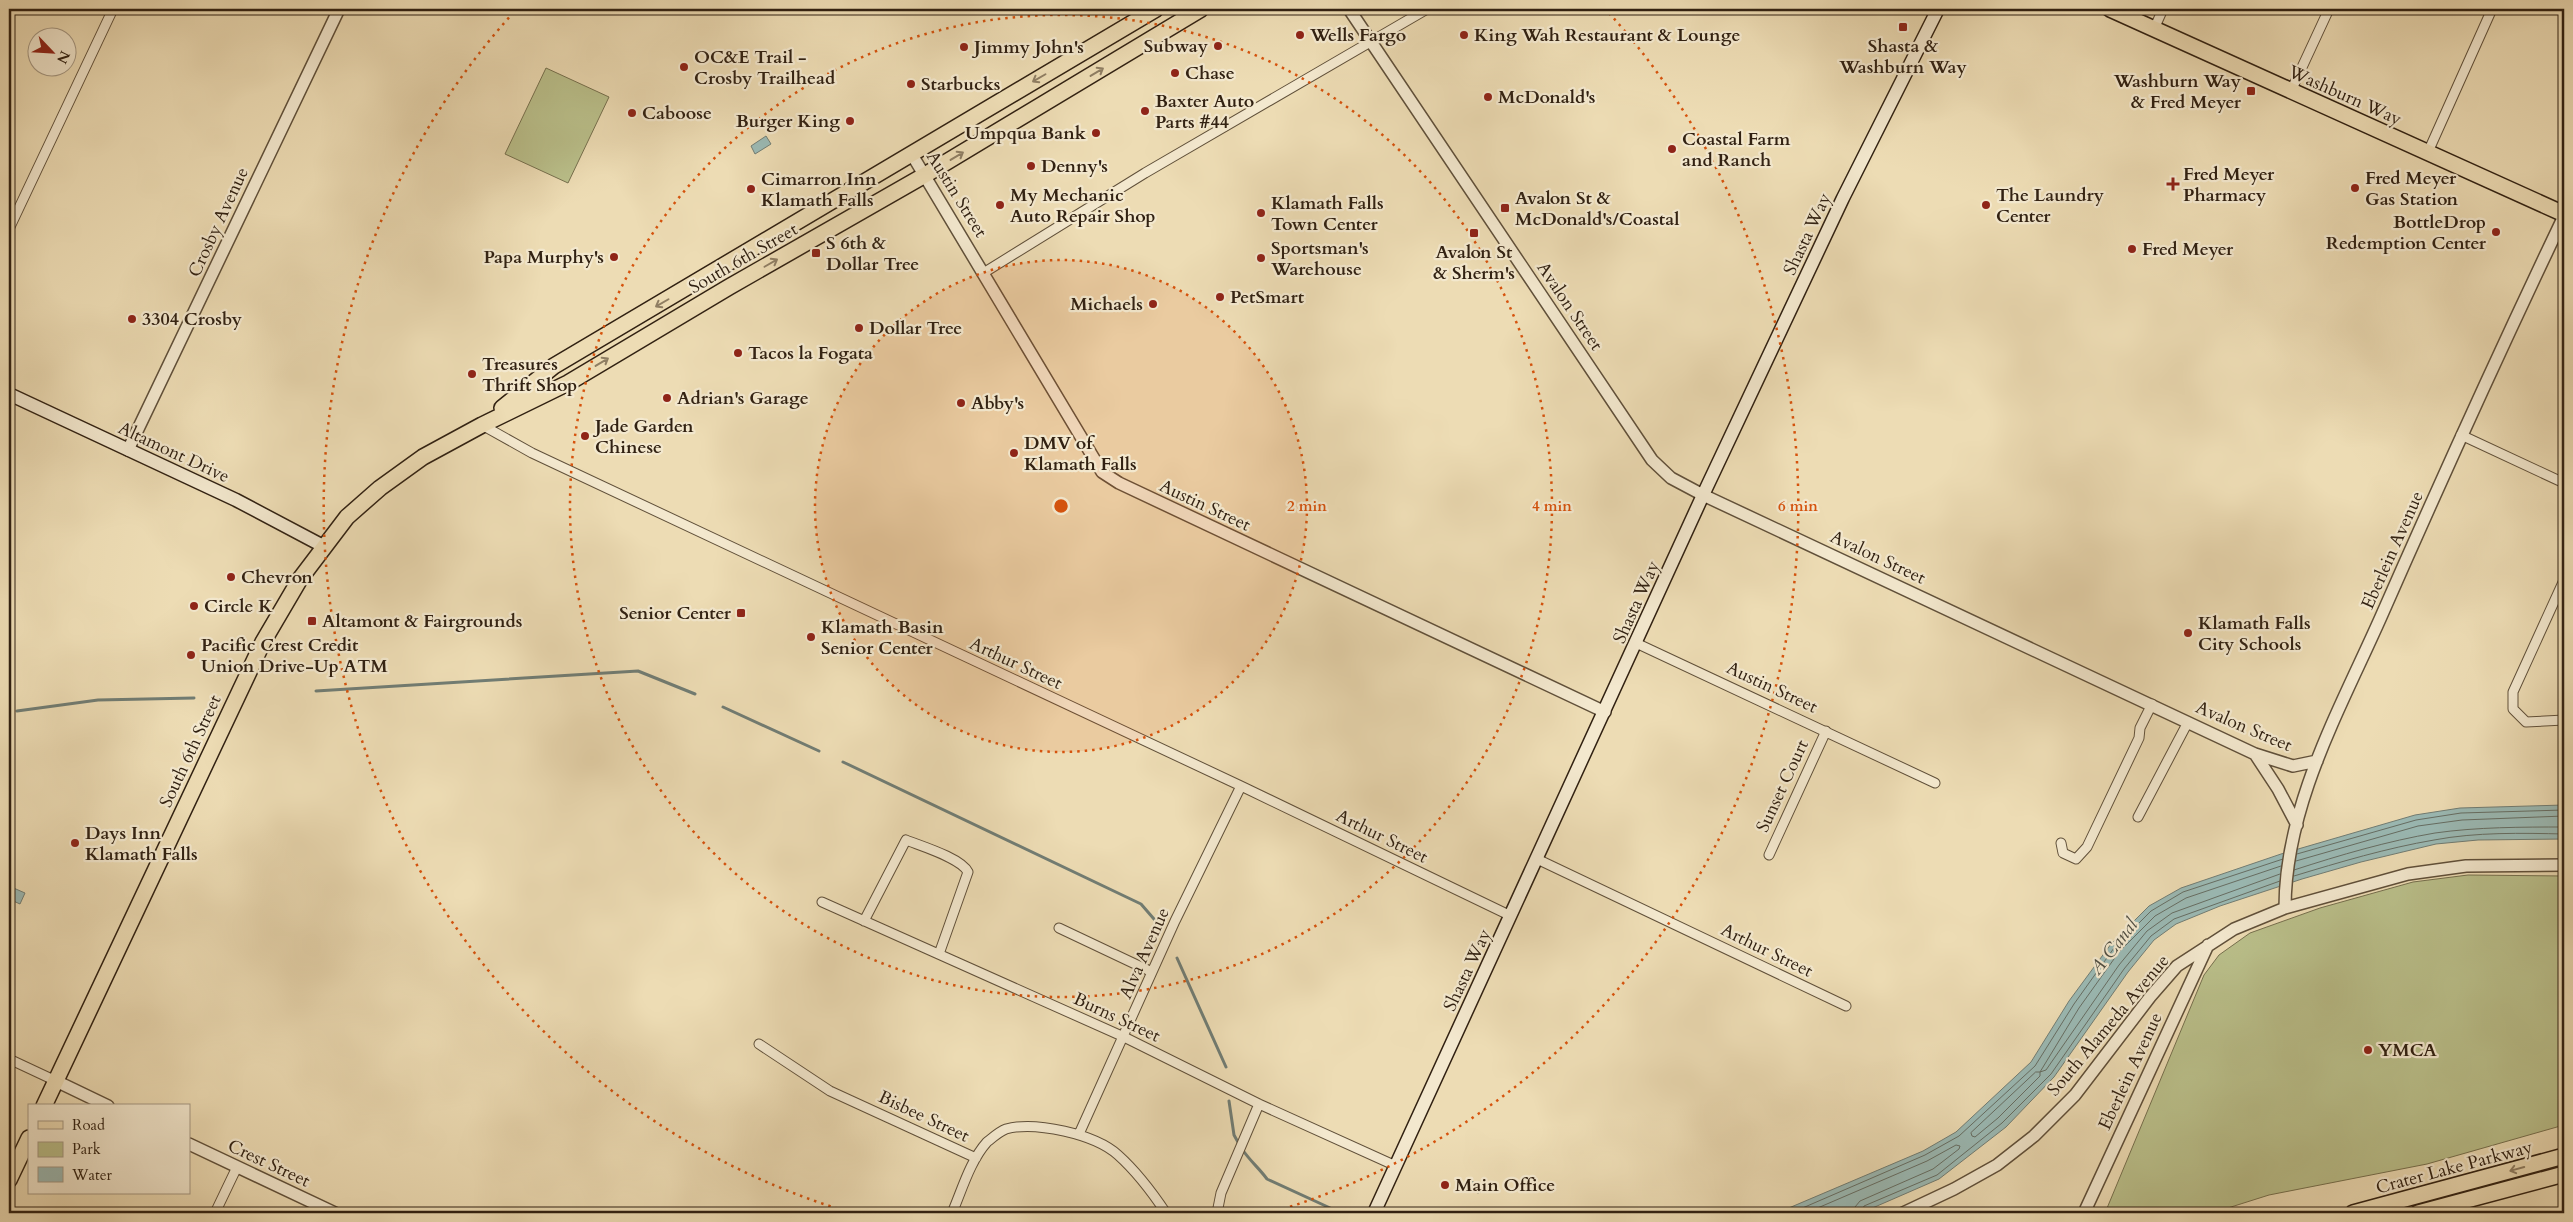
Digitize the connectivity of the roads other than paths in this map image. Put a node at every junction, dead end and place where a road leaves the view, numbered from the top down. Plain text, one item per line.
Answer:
1 (112, 9) edge
2 (339, 9) edge
3 (1156, 9) edge
4 (1201, 9) edge
5 (1349, 9) edge
6 (1427, 9) edge
7 (1938, 9) edge
8 (2110, 9) edge
9 (2162, 9) edge
10 (2328, 9) edge
11 (2492, 9) edge
12 (2154, 29) junction
13 (1372, 42) junction
14 (2291, 91) junction
15 (2428, 152) junction
16 (911, 153) junction
17 (925, 175) junction
18 (2564, 215) edge
19 (9, 229) edge
20 (985, 272) junction
21 (9, 394) edge
22 (482, 425) junction
23 (2461, 435) junction
24 (128, 450) junction
25 (2564, 484) edge
26 (1703, 495) junction
27 (323, 546) junction
28 (2564, 580) edge
29 (1636, 643) junction
30 (2152, 704) junction
31 (1605, 712) junction
32 (2564, 720) edge
33 (2188, 722) junction
34 (1826, 732) junction
35 (2255, 754) junction
36 (2317, 761) junction
37 (1936, 783) dead end
38 (1241, 786) junction
39 (2138, 817) dead end
40 (2296, 825) junction
41 (2061, 843) dead end
42 (1768, 855) dead end
43 (1537, 859) junction
44 (2564, 865) edge
45 (822, 902) dead end
46 (2284, 908) junction
47 (1511, 916) junction
48 (864, 921) junction
49 (1058, 928) dead end
50 (2208, 944) junction
51 (938, 954) junction
52 (1152, 972) junction
53 (1846, 1006) dead end
54 (1124, 1037) junction
55 (759, 1044) dead end
56 (9, 1059) edge
57 (56, 1081) junction
58 (45, 1104) edge
59 (104, 1104) edge
60 (1259, 1104) junction
61 (1079, 1134) junction
62 (28, 1140) edge
63 (190, 1144) edge
64 (2564, 1156) edge
65 (976, 1158) junction
66 (1396, 1166) junction
67 (237, 1167) junction
68 (2564, 1174) edge
69 (9, 1180) edge
70 (215, 1213) edge
71 (335, 1213) edge
72 (952, 1213) edge
73 (1166, 1213) edge
74 (1217, 1213) edge
75 (1374, 1213) edge
76 (1903, 1213) edge
77 (2084, 1213) edge
78 (2353, 1213) edge
79 (2418, 1213) edge

1 - 19 street
2 - 24 street, Crosby Avenue
3 -> 16 main road, South 6th Street
17 -> 4 main road, South 6th Street
5 - 13 street, Avalon Street
6 - 13 street
7 - 26 main road, Shasta Way
8 - 12 main road, Washburn Way
9 - 12 street
10 - 14 street
11 - 15 street
12 - 14 main road, Washburn Way
13 - 20 street
13 - 26 street, Avalon Street
14 - 15 main road, Washburn Way
15 - 18 main road, Washburn Way
16 - 17 street, Austin Street
16 -> 22 main road, South 6th Street
17 - 20 street, Austin Street
22 -> 17 main road, South 6th Street
18 - 23 street, Eberlein Avenue
20 - 31 street, Austin Street
21 - 24 main road, Altamont Drive
22 - 27 main road, South 6th Street
22 - 38 street, Arthur Street
23 - 25 street
23 - 36 street, Eberlein Avenue
24 - 27 main road, Altamont Drive
26 - 29 main road, Shasta Way
26 - 30 street, Avalon Street
27 - 57 main road, South 6th Street
28 - 32 street
29 - 31 main road, Shasta Way
29 - 34 street, Austin Street
30 - 33 street, Avalon Street
30 - 41 street
31 - 43 main road, Shasta Way
33 - 35 street, Avalon Street
33 - 39 street
34 - 37 street, Austin Street
34 - 42 street, Sunset Court
35 - 36 street, Avalon Street
35 - 40 street
36 - 40 street, Eberlein Avenue
38 - 47 street, Arthur Street
38 - 52 street, Alva Avenue
40 - 46 street, Eberlein Avenue
43 - 47 main road, Shasta Way
43 - 53 street, Arthur Street
44 - 46 street, South Alameda Avenue
45 - 48 street, Burns Street
46 - 50 street, South Alameda Avenue
47 - 66 main road, Shasta Way
48 - 51 street, Burns Street
48 - 51 street
49 - 52 street
50 - 76 street, South Alameda Avenue
50 - 77 street, Eberlein Avenue
51 - 54 street, Burns Street
52 - 54 street, Alva Avenue
54 - 60 street, Burns Street
54 - 61 street, Alva Avenue
55 - 65 street, Bisbee Street
56 - 57 street
57 - 58 main road, South 6th Street
57 - 59 street
60 - 66 street, Burns Street
60 - 74 street
61 - 65 street, Bisbee Street
61 - 73 street, Bisbee Street
62 - 69 main road
63 - 67 street, Crest Street
64 -> 78 main road, Crater Lake Parkway
65 - 72 street
66 - 75 main road, Shasta Way
67 - 70 street
67 - 71 street, Crest Street
68 - 79 main road, Crater Lake Parkway

